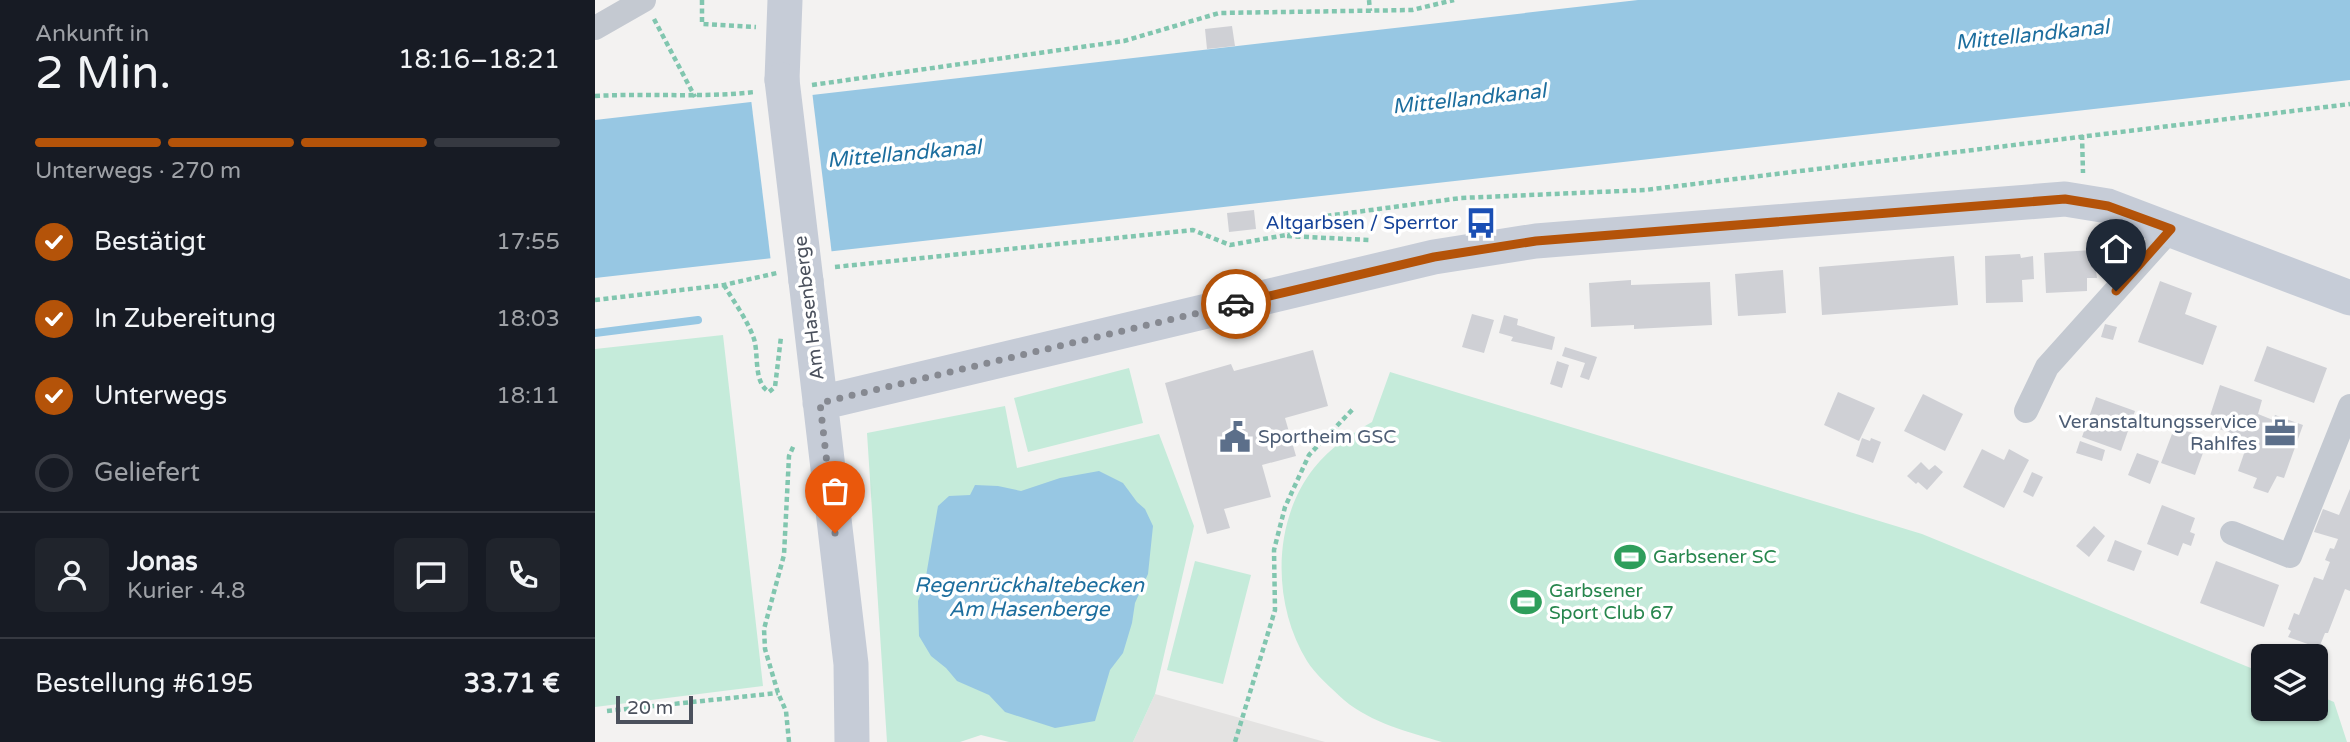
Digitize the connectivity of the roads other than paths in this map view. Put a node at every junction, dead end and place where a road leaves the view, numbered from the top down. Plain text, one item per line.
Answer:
1 (644, 0) edge
2 (785, 0) edge
3 (595, 28) edge
4 (2171, 229) junction
5 (2350, 298) edge
6 (820, 403) junction
7 (2350, 406) edge
8 (2026, 411) dead end
9 (2232, 533) dead end
10 (852, 742) edge

1 - 3 street
2 - 6 street, Am Hasenberge, bridge
4 - 5 street
4 - 6 street
4 - 8 street
6 - 10 street, Am Hasenberge
7 - 9 street

